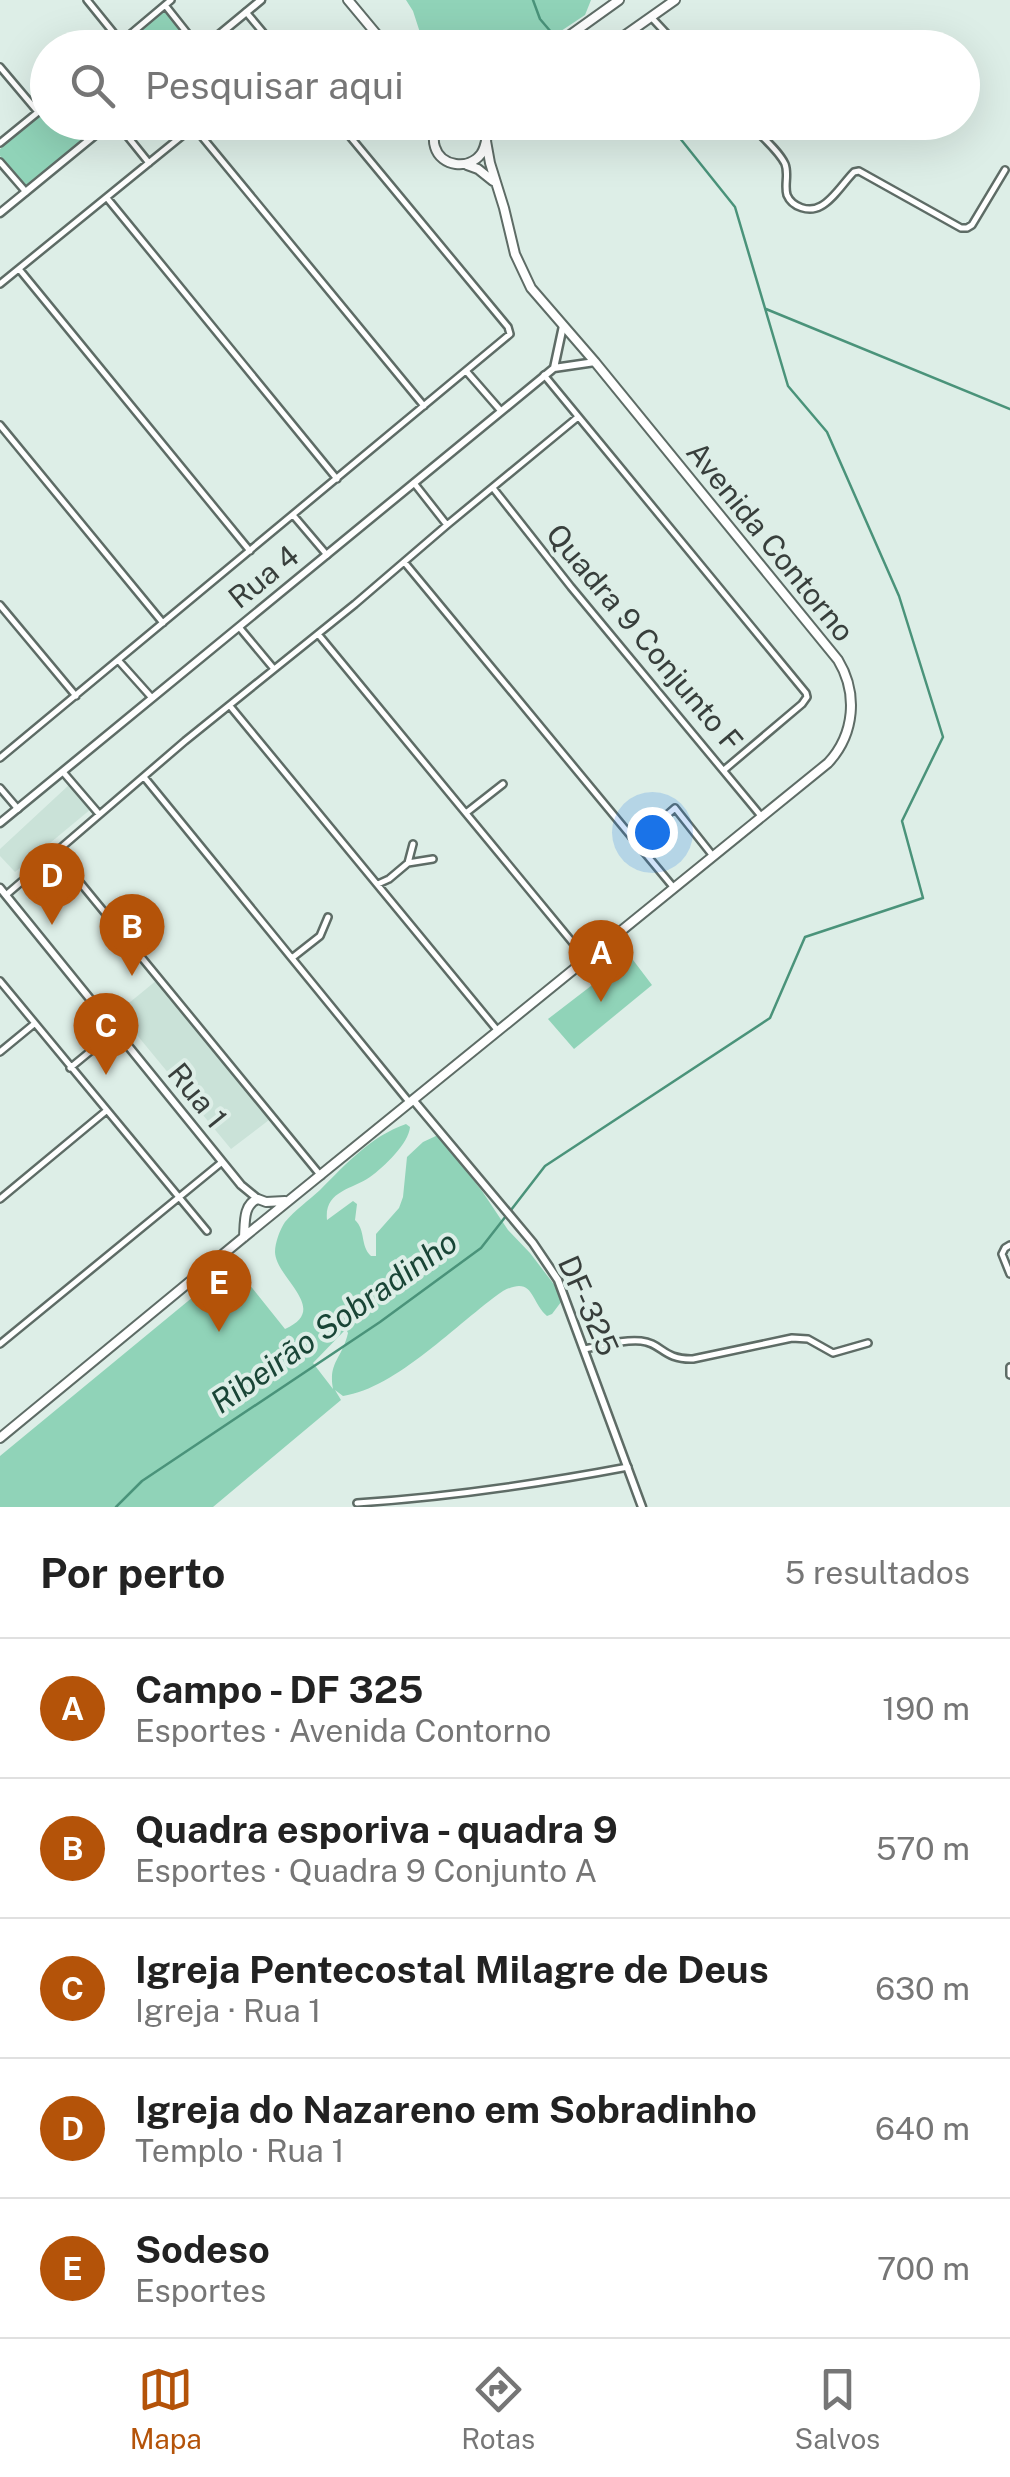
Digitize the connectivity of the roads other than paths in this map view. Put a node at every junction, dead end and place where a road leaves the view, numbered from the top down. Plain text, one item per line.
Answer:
1 (87, 0) edge
2 (261, 0) edge
3 (348, 0) edge
4 (619, 0) edge
5 (675, 0) edge
6 (168, 2) edge
7 (246, 12) junction
8 (652, 17) junction
9 (107, 30) edge
10 (135, 30) edge
11 (188, 30) edge
12 (224, 30) edge
13 (261, 30) edge
14 (373, 30) edge
15 (576, 30) edge
16 (633, 30) edge
17 (664, 30) edge
18 (0, 68) edge
19 (30, 103) edge
20 (30, 119) edge
21 (91, 140) edge
22 (129, 140) edge
23 (177, 140) edge
24 (210, 140) edge
25 (353, 140) edge
26 (434, 140) edge
27 (485, 140) edge
28 (486, 140) edge
29 (764, 140) edge
30 (0, 143) edge
31 (0, 162) edge
32 (149, 163) junction
33 (462, 164) junction
34 (1004, 170) dead end
35 (496, 184) junction
36 (26, 192) junction
37 (107, 198) junction
38 (0, 214) edge
39 (19, 269) junction
40 (0, 284) edge
41 (563, 326) junction
42 (595, 362) junction
43 (554, 368) junction
44 (466, 371) junction
45 (544, 376) junction
46 (424, 406) junction
47 (501, 411) junction
48 (578, 418) junction
49 (0, 425) edge
50 (337, 479) junction
51 (414, 483) junction
52 (492, 488) junction
53 (294, 515) junction
54 (447, 525) junction
55 (250, 551) junction
56 (327, 554) junction
57 (404, 562) junction
58 (0, 605) edge
59 (163, 623) junction
60 (238, 627) junction
61 (318, 633) junction
62 (118, 660) junction
63 (274, 669) junction
64 (76, 696) junction
65 (152, 698) junction
66 (229, 706) junction
67 (0, 758) edge
68 (724, 770) junction
69 (63, 772) junction
70 (144, 778) junction
71 (503, 784) dead end
72 (0, 788) edge
73 (18, 809) junction
74 (466, 813) junction
75 (99, 814) junction
76 (762, 816) junction
77 (1, 823) edge
78 (636, 842) junction
79 (414, 844) dead end
80 (56, 852) junction
81 (713, 856) junction
82 (433, 860) dead end
83 (408, 863) junction
84 (378, 884) junction
85 (674, 888) junction
86 (3, 892) edge
87 (328, 917) dead end
88 (292, 958) junction
89 (586, 960) junction
90 (0, 981) edge
91 (34, 1024) junction
92 (115, 1030) junction
93 (498, 1031) junction
94 (0, 1052) edge
95 (70, 1068) junction
96 (412, 1102) junction
97 (106, 1112) junction
98 (222, 1162) junction
99 (322, 1176) junction
100 (241, 1184) junction
101 (178, 1197) junction
102 (0, 1198) edge
103 (262, 1200) junction
104 (290, 1200) junction
105 (247, 1209) junction
106 (266, 1220) junction
107 (207, 1231) dead end
108 (244, 1237) junction
109 (1010, 1245) edge
110 (1010, 1274) edge
111 (868, 1343) dead end
112 (0, 1344) edge
113 (584, 1349) junction
114 (1010, 1368) edge
115 (1010, 1376) edge
116 (0, 1438) edge
117 (628, 1467) junction
118 (357, 1504) dead end
119 (642, 1507) edge

1 - 9 street
2 - 7 street
3 - 14 main road
4 - 15 main road
5 - 8 main road
6 - 10 street
6 - 11 street
7 - 12 street
7 - 13 street
8 - 16 main road
8 - 17 street
18 - 19 street
20 - 30 street
21 - 36 street
22 - 32 street
23 - 32 street
24 - 46 street
25 - 44 street
26 - 33 main road
27 - 33 main road
28 - 35 main road, Avenida Contorno
29 - 34 street
31 - 36 street
32 - 37 street
33 - 35 main road
35 - 41 main road, Avenida Contorno
36 - 38 street
37 - 39 street
37 - 50 street
39 - 40 street
39 - 55 street
41 - 42 main road, Avenida Contorno
41 - 43 street
42 - 43 street
42 - 76 main road, Avenida Contorno
43 - 45 street, Rua 4
44 - 46 street
44 - 47 street
45 - 47 street, Rua 4
45 - 48 street
46 - 50 street
47 - 51 street, Rua 4
48 - 52 street
48 - 68 street
49 - 59 street
50 - 53 street
51 - 54 street
51 - 56 street, Rua 4
52 - 54 street
52 - 68 street, Quadra 9 Conjunto F
53 - 55 street
53 - 56 street
54 - 57 street
55 - 59 street
56 - 60 street, Rua 4
57 - 61 street
57 - 78 street
58 - 64 street
59 - 62 street
60 - 63 street
60 - 65 street, Rua 4
61 - 63 street
61 - 74 street
62 - 64 street
62 - 65 street
63 - 66 street
64 - 67 street
65 - 69 street, Rua 4
66 - 70 street
66 - 84 street
68 - 76 street, Quadra 9 Conjunto F
69 - 73 street, Rua 4
69 - 75 street
70 - 75 street
70 - 88 street
71 - 74 street
72 - 73 street
73 - 77 street, Rua 4
74 - 89 street
75 - 80 street
76 - 81 main road, Avenida Contorno
78 - 81 street
78 - 85 street
79 - 83 street
80 - 86 street
80 - 99 street
81 - 85 main road, Avenida Contorno
82 - 83 street
83 - 84 street
84 - 93 street
85 - 89 main road, Avenida Contorno
86 - 92 street, Rua 1
87 - 88 street
88 - 96 street
89 - 93 main road, Avenida Contorno
90 - 91 street
91 - 94 street
91 - 95 street
92 - 95 street
92 - 98 street, Rua 1
93 - 96 main road, Avenida Contorno
95 - 97 street
96 - 99 main road, Avenida Contorno
96 - 113 street, DF-325
97 - 101 street
97 - 102 street
98 - 100 street, Rua 1
98 - 101 street
99 - 104 main road, Avenida Contorno
100 - 103 street, Rua 1
100 - 105 street, Rua 1
101 - 107 street
101 - 112 street
103 - 104 main road
103 - 105 main road
103 - 106 main road
104 - 106 main road, Avenida Contorno
105 - 106 main road
105 - 108 main road
106 - 108 main road, Avenida Contorno
108 - 116 main road, Avenida Contorno
109 - 110 street
111 - 113 street
113 - 117 street, DF-325
114 - 115 street
117 - 118 street
117 - 119 street, DF-325

